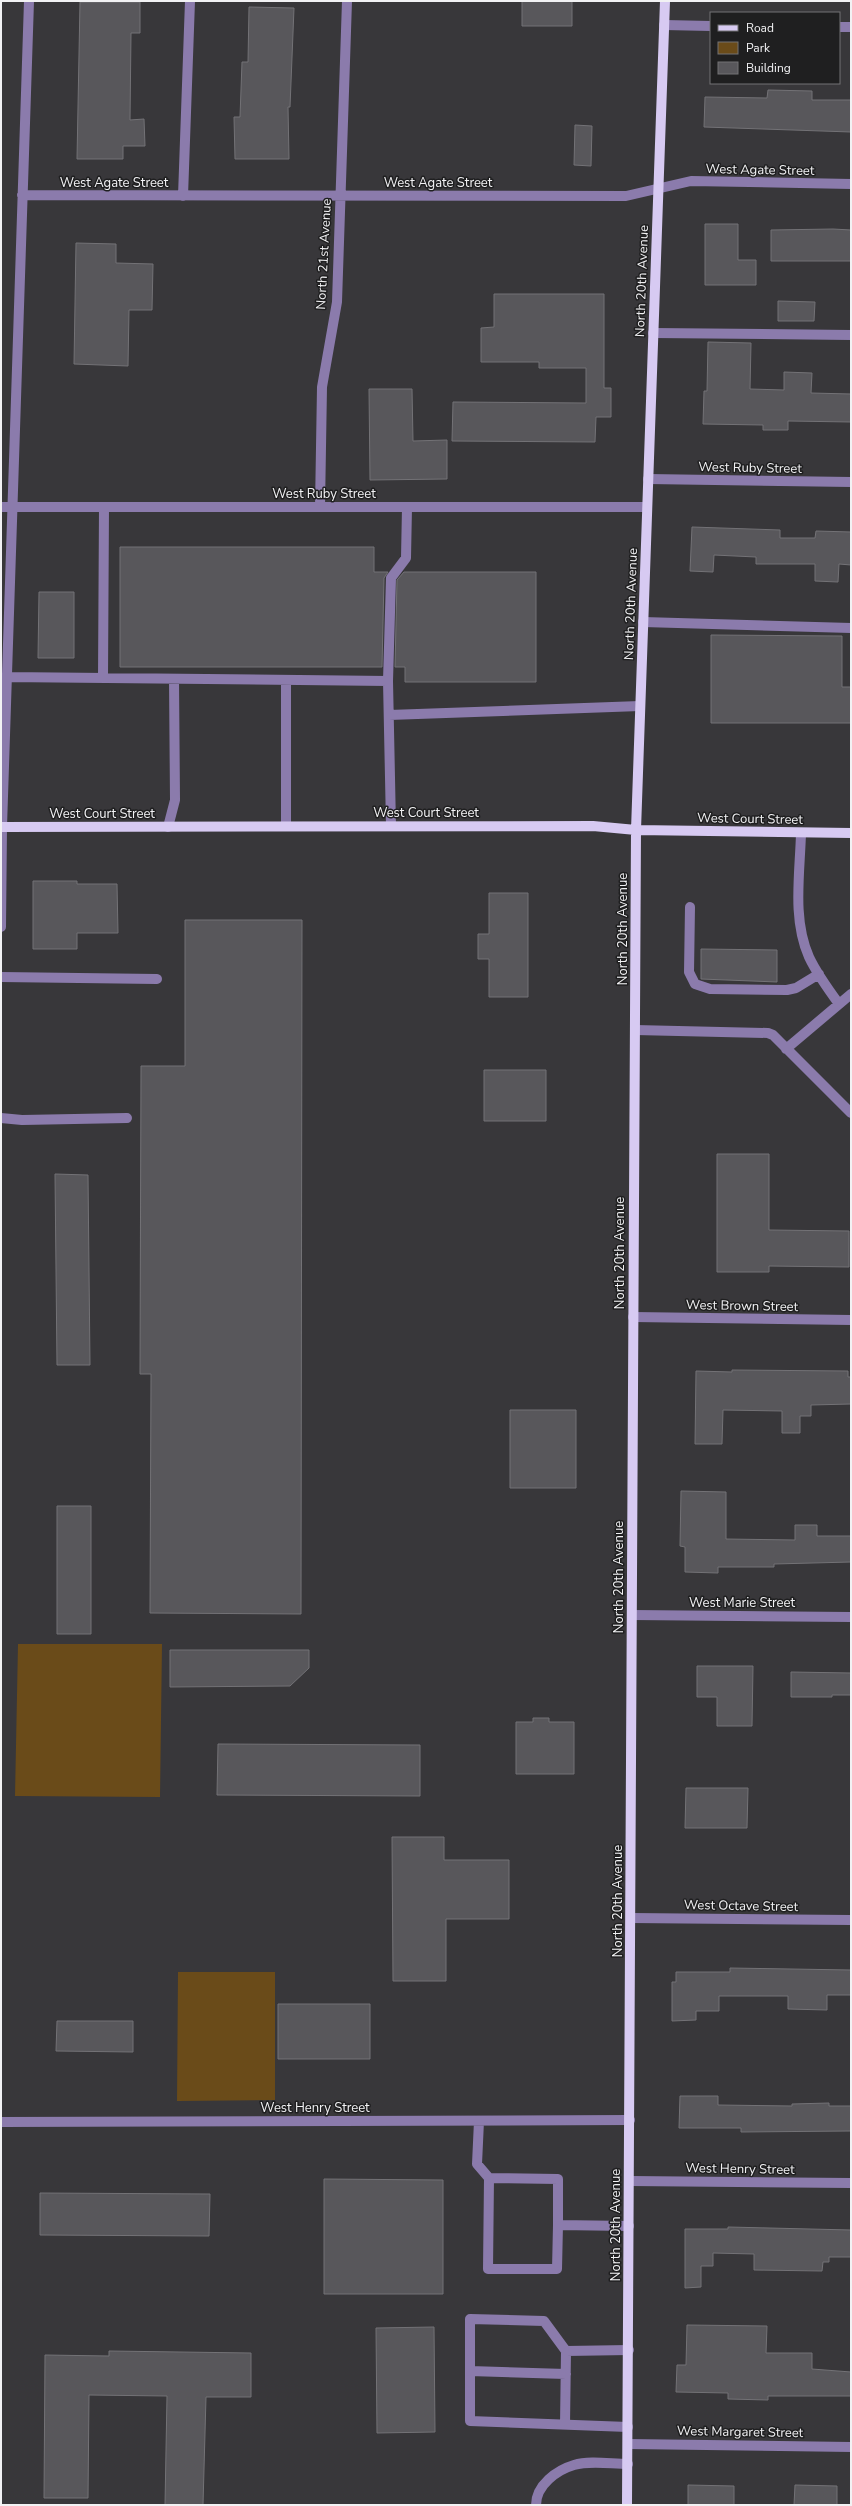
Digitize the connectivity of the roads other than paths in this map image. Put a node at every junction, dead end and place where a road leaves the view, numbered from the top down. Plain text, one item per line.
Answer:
1 (30, 1) edge
2 (190, 1) edge
3 (347, 1) edge
4 (665, 1) edge
5 (664, 25) junction
6 (710, 26) edge
7 (840, 27) edge
8 (851, 27) edge
9 (851, 184) edge
10 (658, 190) junction
11 (22, 195) junction
12 (183, 196) junction
13 (340, 196) junction
14 (653, 333) junction
15 (851, 335) edge
16 (648, 479) junction
17 (851, 482) edge
18 (1, 507) edge
19 (12, 507) junction
20 (104, 507) junction
21 (320, 507) junction
22 (407, 507) junction
23 (647, 507) junction
24 (643, 622) junction
25 (851, 628) edge
26 (6, 677) junction
27 (103, 678) junction
28 (174, 679) junction
29 (286, 680) junction
30 (388, 681) junction
31 (640, 706) junction
32 (389, 715) junction
33 (286, 826) junction
34 (390, 826) junction
35 (1, 827) edge
36 (168, 827) junction
37 (636, 830) junction
38 (801, 833) junction
39 (851, 833) edge
40 (690, 907) dead end
41 (1, 927) edge
42 (818, 974) junction
43 (1, 977) edge
44 (157, 978) dead end
45 (851, 994) edge
46 (839, 1004) junction
47 (635, 1030) junction
48 (786, 1049) junction
49 (851, 1113) edge
50 (1, 1118) edge
51 (128, 1118) dead end
52 (633, 1317) junction
53 (851, 1320) edge
54 (632, 1615) junction
55 (851, 1617) edge
56 (631, 1918) junction
57 (851, 1920) edge
58 (479, 2120) junction
59 (630, 2120) junction
60 (1, 2122) edge
61 (489, 2178) junction
62 (630, 2181) junction
63 (851, 2183) edge
64 (558, 2225) junction
65 (629, 2226) junction
66 (566, 2350) junction
67 (629, 2350) junction
68 (470, 2371) junction
69 (566, 2374) junction
70 (565, 2425) junction
71 (628, 2427) junction
72 (628, 2444) junction
73 (851, 2447) edge
74 (628, 2464) junction
75 (536, 2505) edge
76 (627, 2505) edge

1 - 11 street
2 - 12 street
3 - 13 street, North 21st Avenue
4 - 5 main road, North 20th Avenue
5 - 6 street
5 - 10 main road, North 20th Avenue
7 - 8 street
9 - 10 street, West Agate Street
10 - 13 street, West Agate Street
10 - 14 main road, North 20th Avenue
11 - 12 street, West Agate Street
11 - 19 street
12 - 13 street, West Agate Street
13 - 21 street, North 21st Avenue
14 - 15 street
14 - 16 main road, North 20th Avenue
16 - 17 street, West Ruby Street
16 - 23 main road, North 20th Avenue
18 - 19 street, West Ruby Street
19 - 20 street, West Ruby Street
19 - 26 street
20 - 21 street, West Ruby Street
20 - 27 street
21 - 22 street, West Ruby Street
22 - 23 street, West Ruby Street
22 - 30 street
23 - 24 main road, North 20th Avenue
24 - 25 street
24 - 31 main road, North 20th Avenue
26 - 27 street
26 - 35 street
27 - 28 street
28 - 29 street
28 - 36 street
29 - 30 street
29 - 33 street
30 - 32 street
31 - 32 street
31 - 37 main road, North 20th Avenue
32 - 34 street
33 - 34 main road, West Court Street
33 - 36 main road, West Court Street
34 - 37 main road, West Court Street
35 - 36 main road, West Court Street
35 - 41 street
37 - 38 main road, West Court Street
37 - 47 main road, North 20th Avenue
38 - 39 main road, West Court Street
38 - 42 street
40 - 42 street
42 - 46 street
43 - 44 street
45 - 46 street
46 - 48 street
47 - 48 street
47 - 52 main road, North 20th Avenue
48 - 49 street
50 - 51 street
52 - 53 street, West Brown Street
52 - 54 main road, North 20th Avenue
54 - 55 street, West Marie Street
54 - 56 main road, North 20th Avenue
56 - 57 street, West Octave Street
56 - 59 main road, North 20th Avenue
58 - 59 street, West Henry Street
58 - 60 street, West Henry Street
58 - 61 street
59 - 62 main road, North 20th Avenue
61 - 64 street
61 - 64 street
62 - 63 street, West Henry Street
62 - 65 main road, North 20th Avenue
64 - 65 street
65 - 67 main road, North 20th Avenue
66 - 67 street
66 - 68 street
66 - 69 street
67 - 71 main road, North 20th Avenue
68 - 69 street
68 - 70 street
69 - 70 street
70 - 71 street
71 - 72 main road, North 20th Avenue
72 - 73 street, West Margaret Street
72 - 74 main road, North 20th Avenue
74 - 75 street
74 - 76 main road, North 20th Avenue

